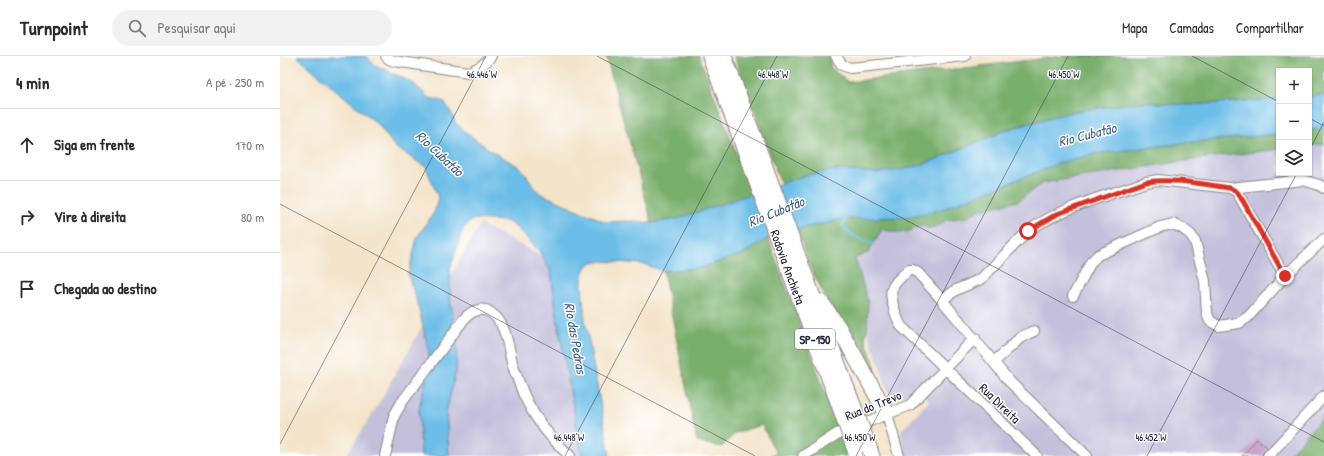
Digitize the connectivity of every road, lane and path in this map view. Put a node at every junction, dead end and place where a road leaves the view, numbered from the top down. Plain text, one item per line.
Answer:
1 (386, 56) edge
2 (491, 56) edge
3 (710, 56) edge
4 (724, 56) edge
5 (836, 56) edge
6 (965, 56) edge
7 (763, 180) junction
8 (1230, 188) junction
9 (1324, 188) edge
10 (1324, 239) edge
11 (794, 265) junction
12 (1285, 276) junction
13 (808, 284) junction
14 (1073, 296) dead end
15 (942, 300) junction
16 (1034, 331) dead end
17 (975, 338) junction
18 (994, 362) junction
19 (946, 369) junction
20 (1324, 396) edge
21 (847, 408) junction
22 (887, 414) junction
23 (863, 452) edge
24 (385, 456) edge
25 (570, 456) edge
26 (803, 456) edge
27 (899, 456) edge
28 (1036, 456) edge
29 (1087, 456) edge
30 (1268, 456) edge

1 - 2 street
3 - 7 highway, Rodovia Anchieta / SP-150
4 - 7 highway, Rodovia Anchieta / SP-150
5 - 6 street
7 - 11 highway, Rodovia Anchieta / SP-150
8 - 9 street
8 - 12 street
8 - 15 street
10 - 12 street
11 - 13 highway, Rodovia Anchieta / SP-150
11 - 21 highway, Rodovia Anchieta / SP-150
12 - 14 street
13 - 21 highway, Rodovia Anchieta / SP-150
13 - 22 highway
15 - 17 street
15 - 19 street, Rua Direita
16 - 18 street
17 - 18 street
17 - 19 street, Rua do Trevo
18 - 29 street
19 - 22 street, Rua do Trevo
19 - 28 street, Rua Direita
20 - 30 street
21 - 23 highway, Rodovia Anchieta / SP-150, bridge
22 - 26 street, Rua do Trevo
22 - 27 street
24 - 25 street

